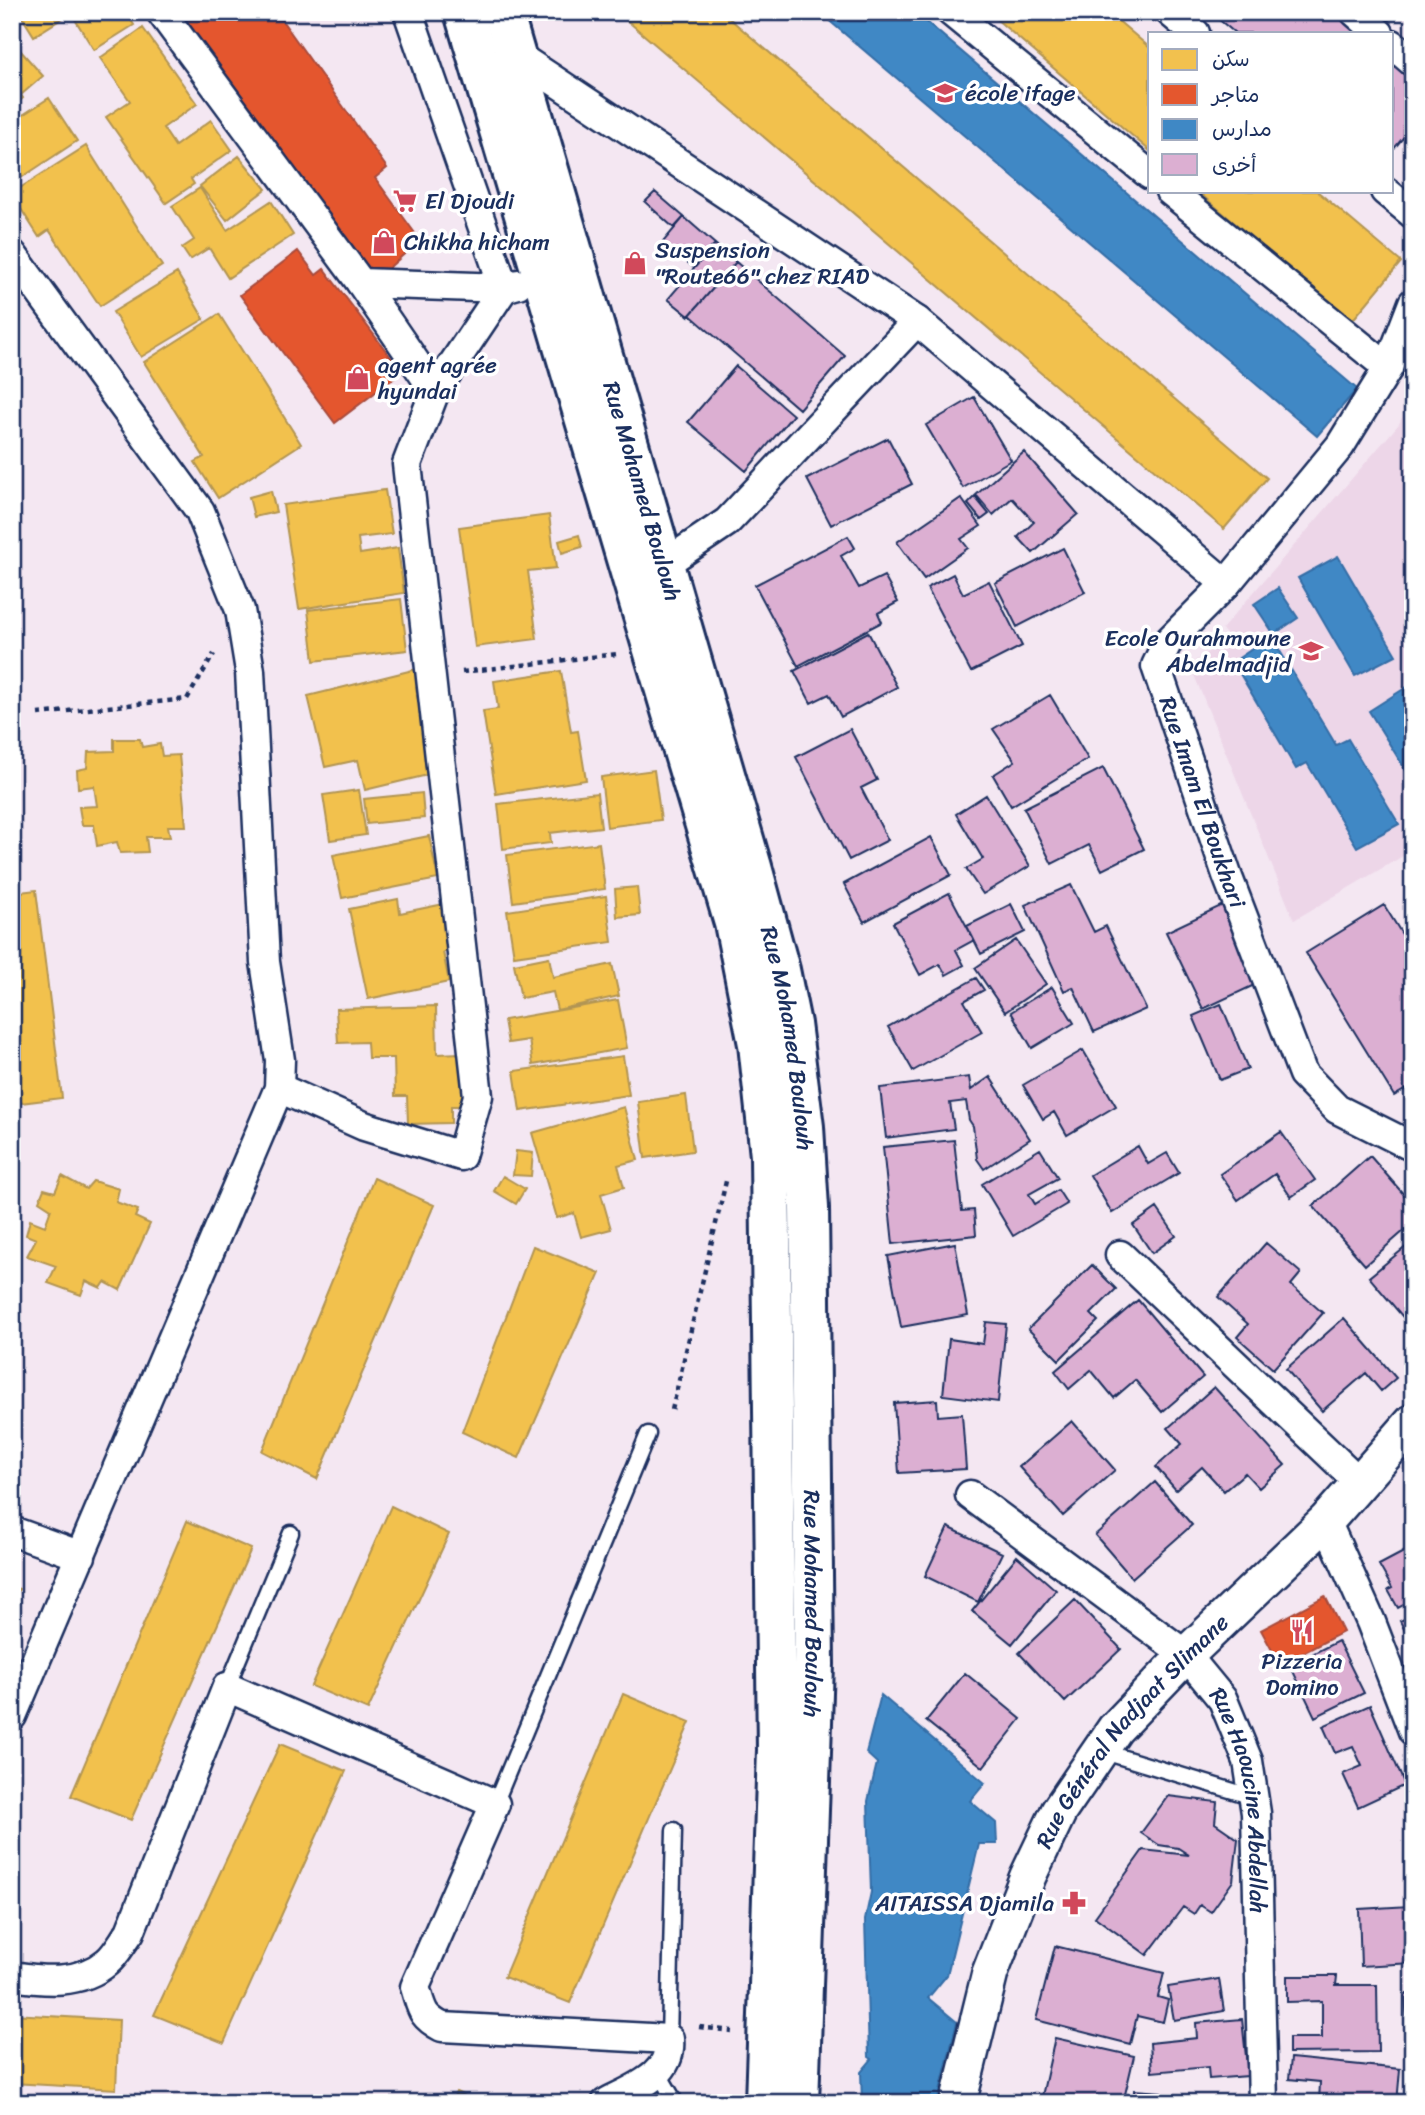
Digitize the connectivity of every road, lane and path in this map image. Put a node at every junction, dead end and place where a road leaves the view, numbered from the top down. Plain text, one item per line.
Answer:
1 (161, 12) edge
2 (408, 12) edge
3 (464, 12) edge
4 (503, 12) edge
5 (951, 12) edge
6 (1170, 12) edge
7 (1355, 12) edge
8 (1194, 32) edge
9 (1378, 32) edge
10 (1394, 46) edge
11 (516, 55) junction
12 (1413, 62) edge
13 (1148, 173) edge
14 (1171, 192) edge
15 (1386, 192) edge
16 (1413, 214) edge
17 (12, 254) edge
18 (578, 265) junction
19 (542, 276) junction
20 (361, 283) junction
21 (504, 288) junction
22 (1413, 303) edge
23 (917, 321) junction
24 (1388, 368) junction
25 (435, 391) junction
26 (663, 565) junction
27 (1226, 584) junction
28 (240, 610) junction
29 (652, 650) junction
30 (431, 676) junction
31 (38, 714) dead end
32 (279, 1088) junction
33 (1413, 1147) edge
34 (727, 1177) dead end
35 (1120, 1255) dead end
36 (673, 1410) dead end
37 (1413, 1422) edge
38 (648, 1434) dead end
39 (1359, 1482) junction
40 (970, 1495) dead end
41 (1326, 1521) junction
42 (12, 1531) edge
43 (291, 1533) dead end
44 (81, 1556) junction
45 (1186, 1656) junction
46 (227, 1687) junction
47 (12, 1716) edge
48 (1413, 1731) edge
49 (1100, 1751) junction
50 (1253, 1797) junction
51 (495, 1804) junction
52 (674, 1830) dead end
53 (12, 1976) edge
54 (669, 2039) junction
55 (659, 2074) junction
56 (606, 2103) edge
57 (676, 2103) edge
58 (765, 2103) edge
59 (799, 2103) edge
60 (958, 2103) edge
61 (1263, 2103) edge

1 - 20 street
2 - 21 street
3 - 19 main road
4 - 11 main road, Rue Mohamed Boulouh
5 - 13 street
6 - 8 street
7 - 9 street
10 - 12 street
11 - 18 main road, Rue Mohamed Boulouh
11 - 23 street
14 - 24 street
15 - 16 street
17 - 28 street
18 - 19 street
18 - 26 main road, Rue Mohamed Boulouh
19 - 21 street
19 - 29 main road
20 - 21 street
20 - 25 street
21 - 25 street
22 - 24 street, Rue Imam El Boukhari
23 - 26 street
23 - 27 street
24 - 27 street, Rue Imam El Boukhari
25 - 30 street
26 - 59 main road, Rue Mohamed Boulouh
27 - 33 street, Rue Imam El Boukhari
28 - 31 path
28 - 32 street
29 - 30 path
29 - 58 main road
30 - 32 street
32 - 44 street
34 - 36 path
35 - 39 street
37 - 39 street, Rue Général Nadjaat Slimane
38 - 51 lane
39 - 41 street, Rue Général Nadjaat Slimane
40 - 45 street, Rue Haoucine Abdellah
41 - 45 street, Rue Général Nadjaat Slimane
41 - 48 street
42 - 44 street
43 - 46 lane
44 - 47 street
45 - 49 street, Rue Général Nadjaat Slimane
45 - 50 street, Rue Haoucine Abdellah
46 - 51 street
46 - 53 street
49 - 50 lane
49 - 60 street, Rue Général Nadjaat Slimane
50 - 61 street, Rue Haoucine Abdellah
51 - 54 street
52 - 54 lane
54 - 55 street
55 - 56 street
55 - 57 lane

